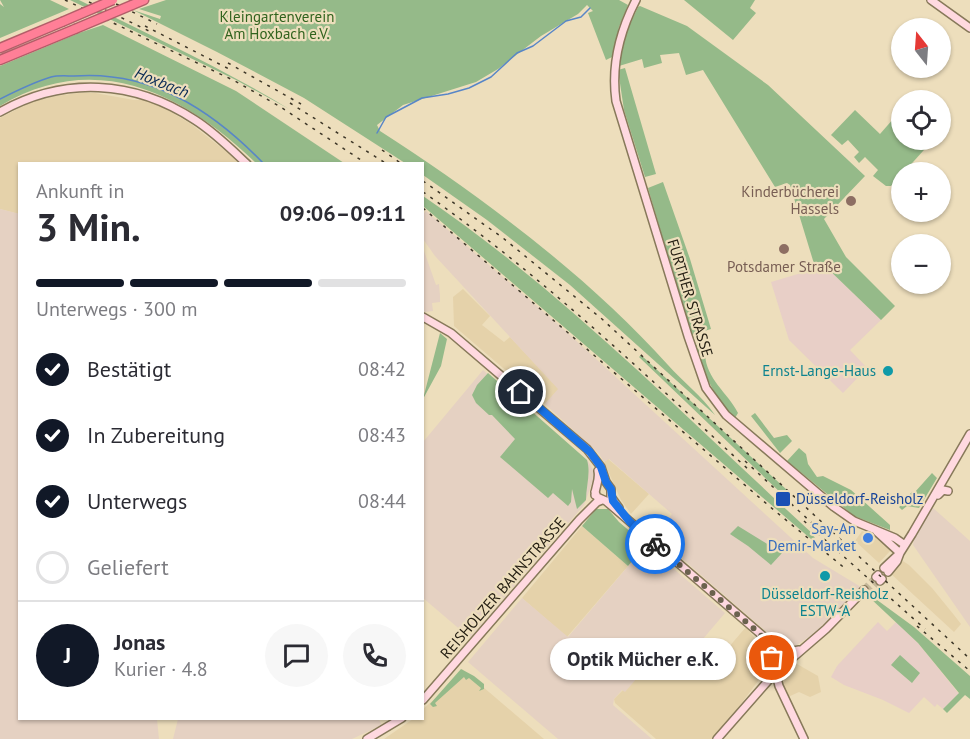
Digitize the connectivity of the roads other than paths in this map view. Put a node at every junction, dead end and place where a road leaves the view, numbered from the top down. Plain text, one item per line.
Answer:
1 (113, 0) edge
2 (144, 0) edge
3 (636, 0) edge
4 (931, 0) edge
5 (970, 28) edge
6 (0, 48) edge
7 (0, 60) edge
8 (0, 112) edge
9 (246, 162) edge
10 (424, 318) edge
11 (970, 434) edge
12 (596, 460) junction
13 (607, 484) junction
14 (596, 489) junction
15 (948, 491) dead end
16 (611, 494) junction
17 (603, 500) junction
18 (931, 501) junction
19 (579, 520) junction
20 (630, 522) junction
21 (876, 532) junction
22 (912, 534) junction
23 (896, 538) junction
24 (905, 545) junction
25 (900, 553) junction
26 (886, 570) dead end
27 (866, 592) tunnel mouth
28 (766, 641) junction
29 (804, 648) junction
30 (775, 673) junction
31 (424, 699) edge
32 (399, 720) edge
33 (367, 739) edge
34 (717, 739) edge
35 (804, 739) edge

1 - 6 highway, bridge
2 - 7 highway, bridge
3 - 21 street, FURTHER STRASSE
4 - 5 street
8 - 9 street
10 - 12 street
11 - 18 street
12 - 13 street
12 - 14 street
13 - 14 street
13 - 16 street
14 - 17 street
14 - 19 street, REISHOLZER BAHNSTRASSE
15 - 18 street
16 - 17 street, REISHOLZER BAHNSTRASSE
16 - 20 street
17 - 19 street, REISHOLZER BAHNSTRASSE
17 - 20 street
18 - 22 street
19 - 31 street, REISHOLZER BAHNSTRASSE
20 - 28 street
21 - 23 street, FURTHER STRASSE
21 - 25 street, FURTHER STRASSE
22 - 23 street
22 - 24 street
23 - 24 street, FURTHER STRASSE
24 - 25 street
25 - 26 street
27 - 29 street
28 - 29 street
28 - 30 street
29 - 30 street
30 - 34 street
30 - 35 street
32 - 33 street

